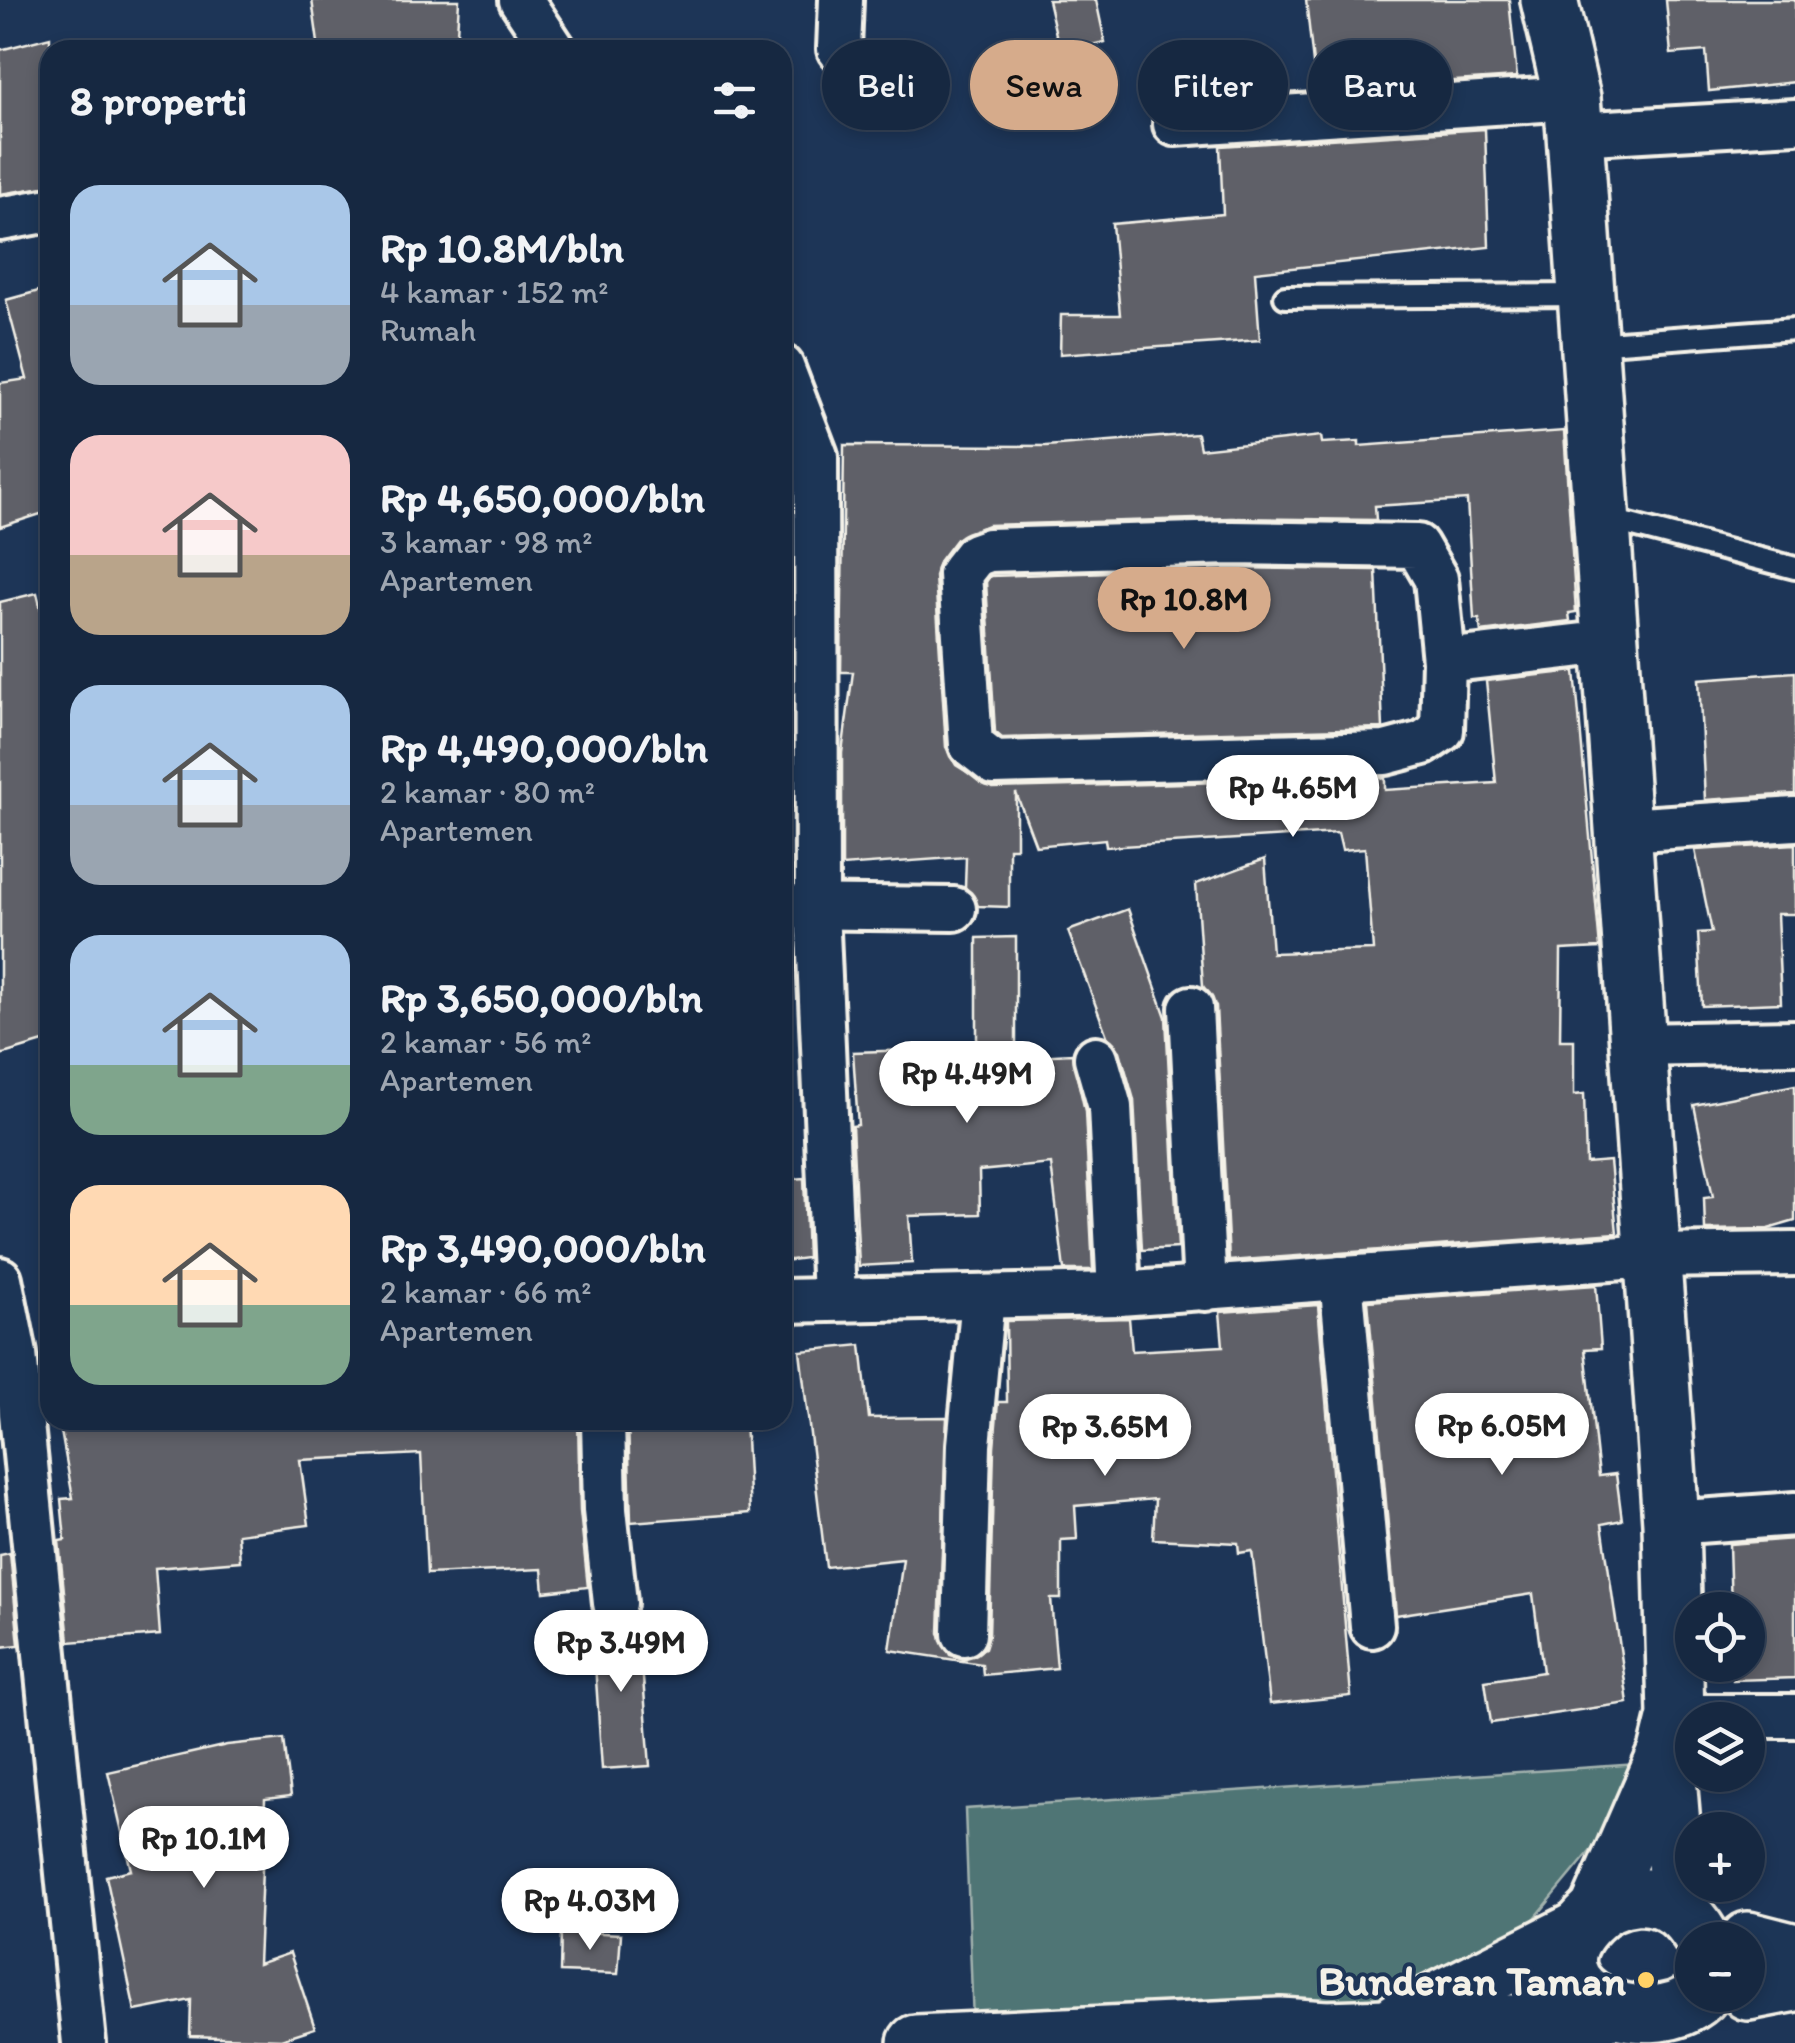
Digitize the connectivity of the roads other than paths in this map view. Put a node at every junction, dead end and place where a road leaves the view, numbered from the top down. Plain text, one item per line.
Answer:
1 (521, 0) edge
2 (841, 0) edge
3 (1550, 0) edge
4 (547, 40) edge
5 (839, 40) edge
6 (1573, 116) junction
7 (1795, 121) edge
8 (1288, 122) edge
9 (40, 212) edge
10 (0, 219) edge
11 (1285, 297) dead end
12 (1588, 320) junction
13 (1795, 329) edge
14 (792, 393) edge
15 (1602, 518) junction
16 (1795, 568) edge
17 (1609, 642) junction
18 (1444, 661) junction
19 (1795, 819) edge
20 (1624, 830) junction
21 (800, 908) edge
22 (954, 909) dead end
23 (1190, 1008) dead end
24 (1795, 1042) edge
25 (1637, 1045) junction
26 (1096, 1058) dead end
27 (1795, 1254) edge
28 (1652, 1256) junction
29 (1341, 1278) junction
30 (0, 1279) edge
31 (1205, 1289) junction
32 (1119, 1294) junction
33 (834, 1297) junction
34 (983, 1298) junction
35 (792, 1300) edge
36 (18, 1338) edge
37 (603, 1430) edge
38 (1795, 1514) edge
39 (1671, 1522) junction
40 (615, 1602) dead end
41 (1372, 1626) dead end
42 (964, 1634) dead end
43 (1795, 1716) edge
44 (1671, 1734) junction
45 (1589, 1919) junction
46 (1687, 1922) edge
47 (1692, 1922) edge
48 (1765, 1944) edge
49 (1795, 1952) edge
50 (1795, 1984) edge
51 (1765, 1989) edge
52 (1701, 2012) edge
53 (1388, 2026) junction
54 (1605, 2031) edge
55 (1303, 2035) edge
56 (84, 2043) edge
57 (916, 2043) edge

1 - 4 street
2 - 5 street
3 - 6 street
6 - 7 street
6 - 8 street
6 - 12 street
9 - 10 street
11 - 12 lane
12 - 13 lane
12 - 15 street
14 - 21 street
15 - 16 lane
15 - 17 street
17 - 18 street
17 - 20 street
18 - 18 street
19 - 20 street
20 - 25 street
21 - 22 street
21 - 33 street
23 - 31 street
24 - 25 street
25 - 28 street
26 - 32 street
27 - 28 street
28 - 29 street
28 - 39 street
29 - 31 street
29 - 41 street
30 - 36 street
31 - 32 street
32 - 34 street
33 - 34 street
33 - 35 street
34 - 42 street
36 - 56 street
37 - 40 street
38 - 39 street
39 - 44 street
43 - 44 street
44 - 45 street
44 - 47 street
45 - 46 street
45 - 53 street
45 - 54 street
48 - 49 street
50 - 51 street
52 - 54 street
53 - 54 street
53 - 55 street
55 - 57 street

